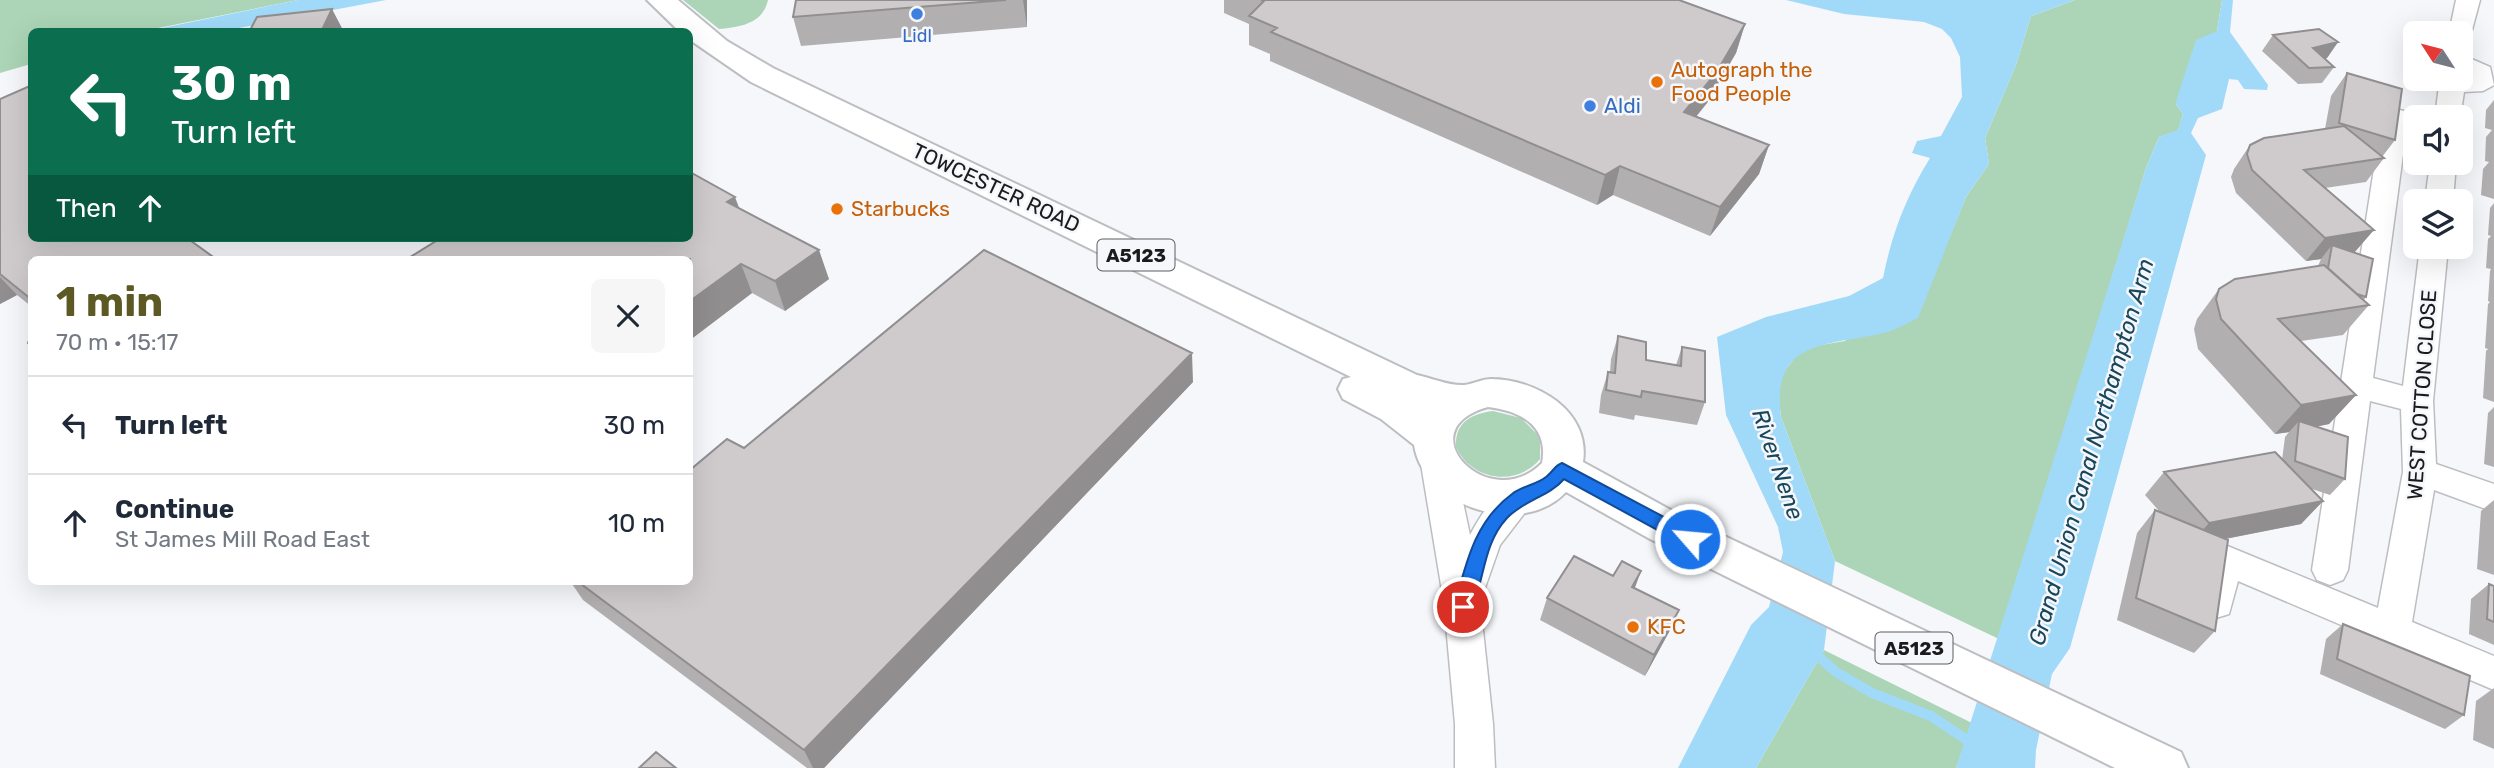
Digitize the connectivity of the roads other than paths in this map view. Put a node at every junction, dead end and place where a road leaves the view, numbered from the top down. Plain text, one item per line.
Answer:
1 (649, 0) edge
2 (662, 0) edge
3 (2468, 0) edge
4 (2463, 21) edge
5 (663, 28) edge
6 (693, 57) edge
7 (2489, 81) edge
8 (2473, 84) edge
9 (2395, 117) edge
10 (2433, 259) edge
11 (2357, 386) junction
12 (1460, 399) junction
13 (2417, 401) junction
14 (1434, 451) junction
15 (1562, 470) junction
16 (2420, 472) junction
17 (1520, 497) junction
18 (2494, 498) edge
19 (2330, 570) dead end
20 (1463, 607) junction
21 (2211, 626) edge
22 (2392, 630) junction
23 (2494, 673) edge
24 (1475, 768) edge
25 (2164, 768) edge

1 - 5 main road
2 - 12 main road, TOWCESTER ROAD / A5123
3 - 4 street
6 - 14 main road, TOWCESTER ROAD / A5123
7 - 8 street
9 - 11 street
10 - 13 street, WEST COTTON CLOSE
11 - 13 street
11 - 19 street
12 - 14 main road
12 - 15 main road, A5123
13 - 16 street, WEST COTTON CLOSE
14 - 17 main road, A5123
14 - 20 street
15 - 17 main road, A5123
15 - 25 main road, A5123
16 - 18 street
16 - 22 street, WEST COTTON CLOSE
17 - 20 street
20 - 24 street
21 - 22 street
22 - 23 street

